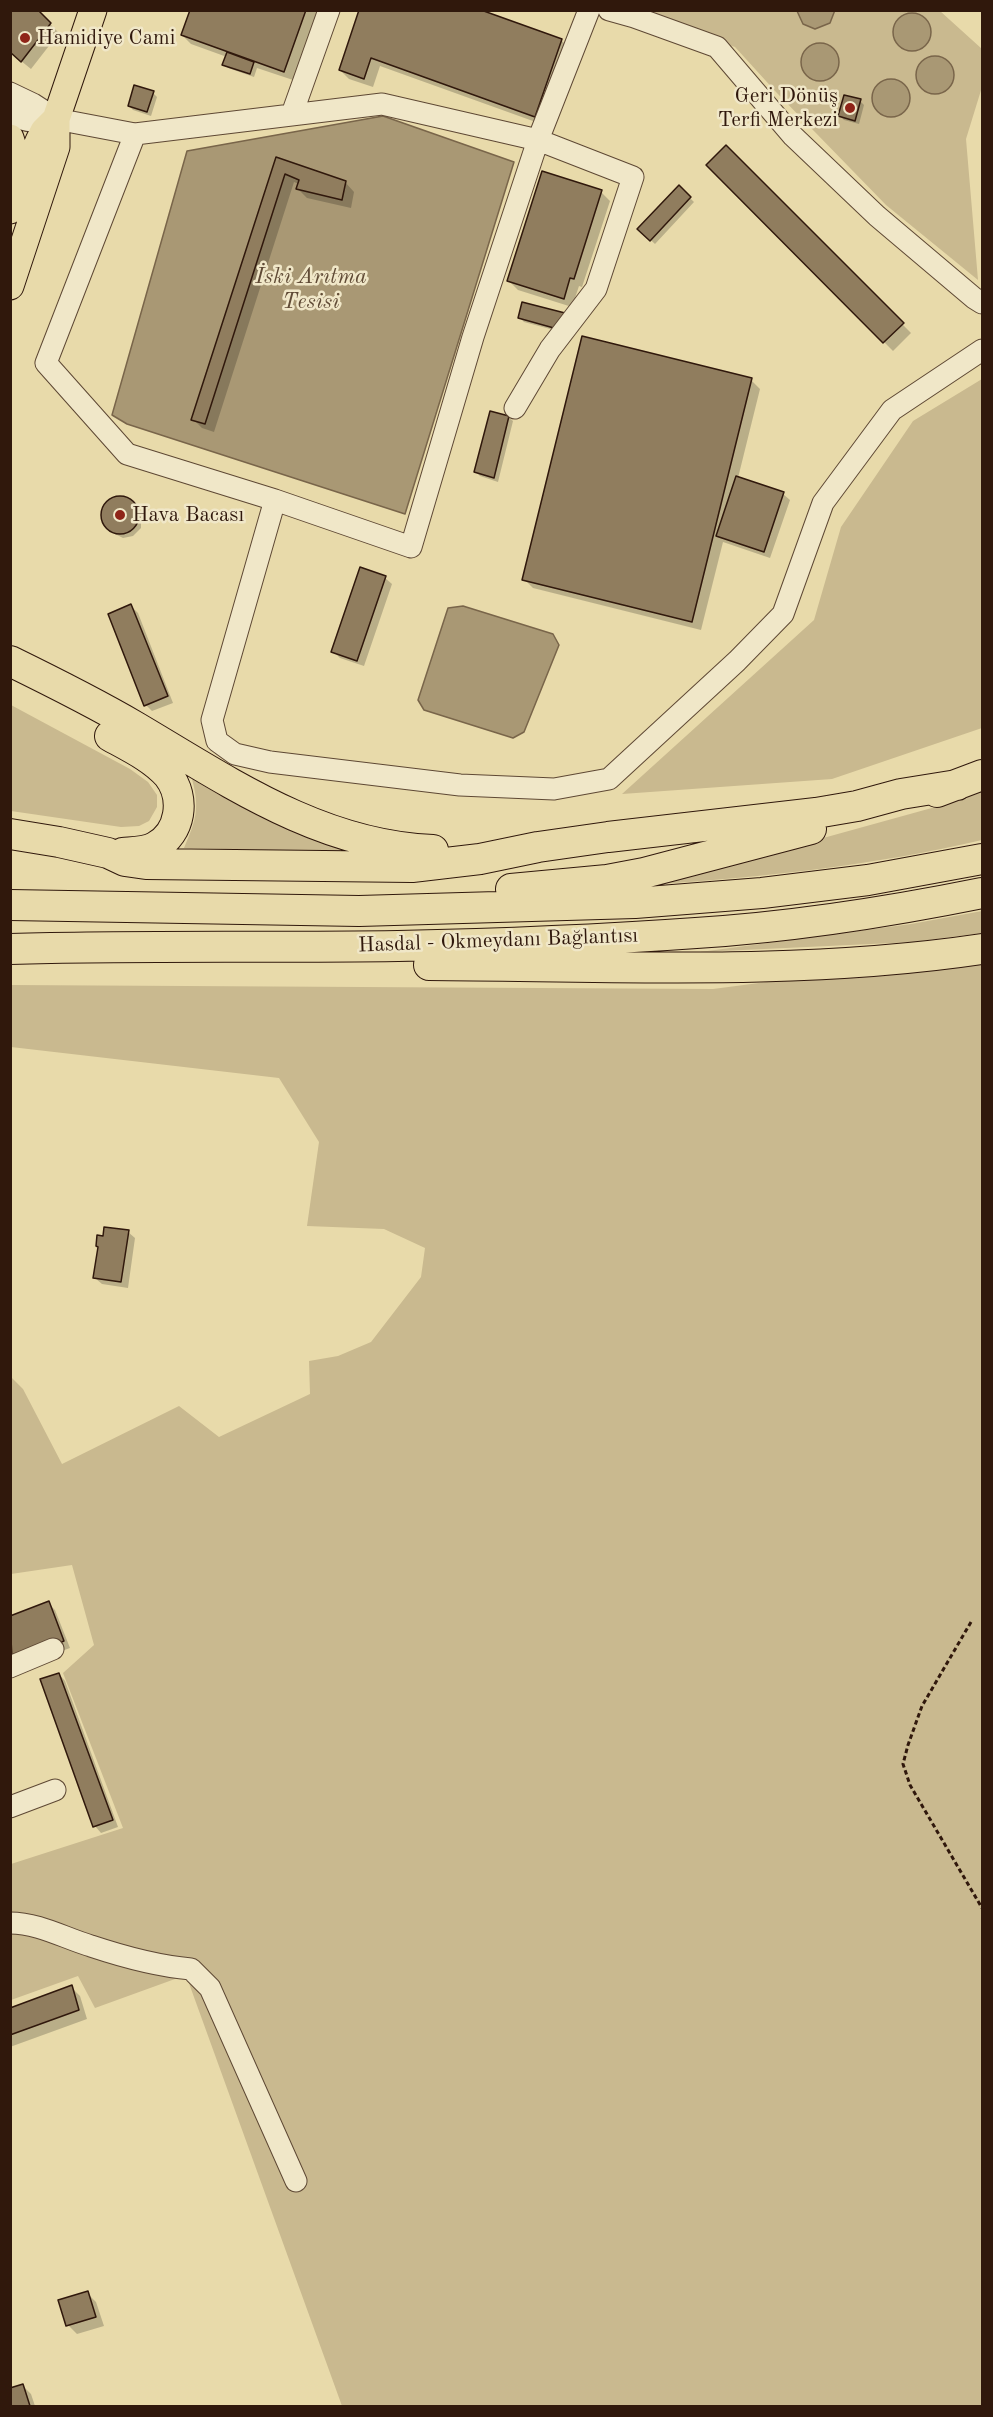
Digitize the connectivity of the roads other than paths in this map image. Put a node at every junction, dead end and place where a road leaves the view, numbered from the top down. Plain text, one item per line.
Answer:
1 (93, 10) edge
2 (328, 10) edge
3 (589, 10) edge
4 (609, 10) edge
5 (10, 93) edge
6 (292, 114) junction
7 (10, 115) edge
8 (56, 119) junction
9 (135, 134) junction
10 (10, 138) edge
11 (538, 140) junction
12 (10, 188) edge
13 (10, 210) edge
14 (10, 286) edge
15 (982, 303) edge
16 (982, 350) edge
17 (515, 408) dead end
18 (275, 500) junction
19 (10, 661) edge
20 (10, 682) edge
21 (970, 780) edge
22 (10, 834) edge
23 (10, 846) edge
24 (538, 848) junction
25 (108, 853) junction
26 (982, 860) edge
27 (982, 893) edge
28 (10, 905) edge
29 (243, 909) junction
30 (176, 945) junction
31 (982, 949) edge
32 (10, 950) edge
33 (53, 1648) dead end
34 (10, 1667) edge
35 (54, 1790) dead end
36 (10, 1808) edge
37 (10, 1923) edge
38 (296, 2181) dead end

1 - 8 main road
2 - 6 street
3 - 11 street
4 - 15 street
5 - 8 street
6 - 9 street
6 - 11 street
7 - 8 street
8 - 9 street
8 - 13 main road
8 - 14 main road
9 - 18 street
10 - 12 main road
11 - 17 street
11 - 18 street
16 - 18 street
19 - 24 highway
20 - 25 highway
21 - 24 highway
21 - 29 highway
22 - 25 highway
23 - 25 street
24 - 25 highway
26 - 29 highway, Hasdal - Okmeydanı Bağlantısı
27 - 30 highway, Hasdal - Okmeydanı Bağlantısı
28 - 29 highway, Hasdal - Okmeydanı Bağlantısı
30 - 31 highway
30 - 32 highway, Hasdal - Okmeydanı Bağlantısı
33 - 34 street
35 - 36 street
37 - 38 street

